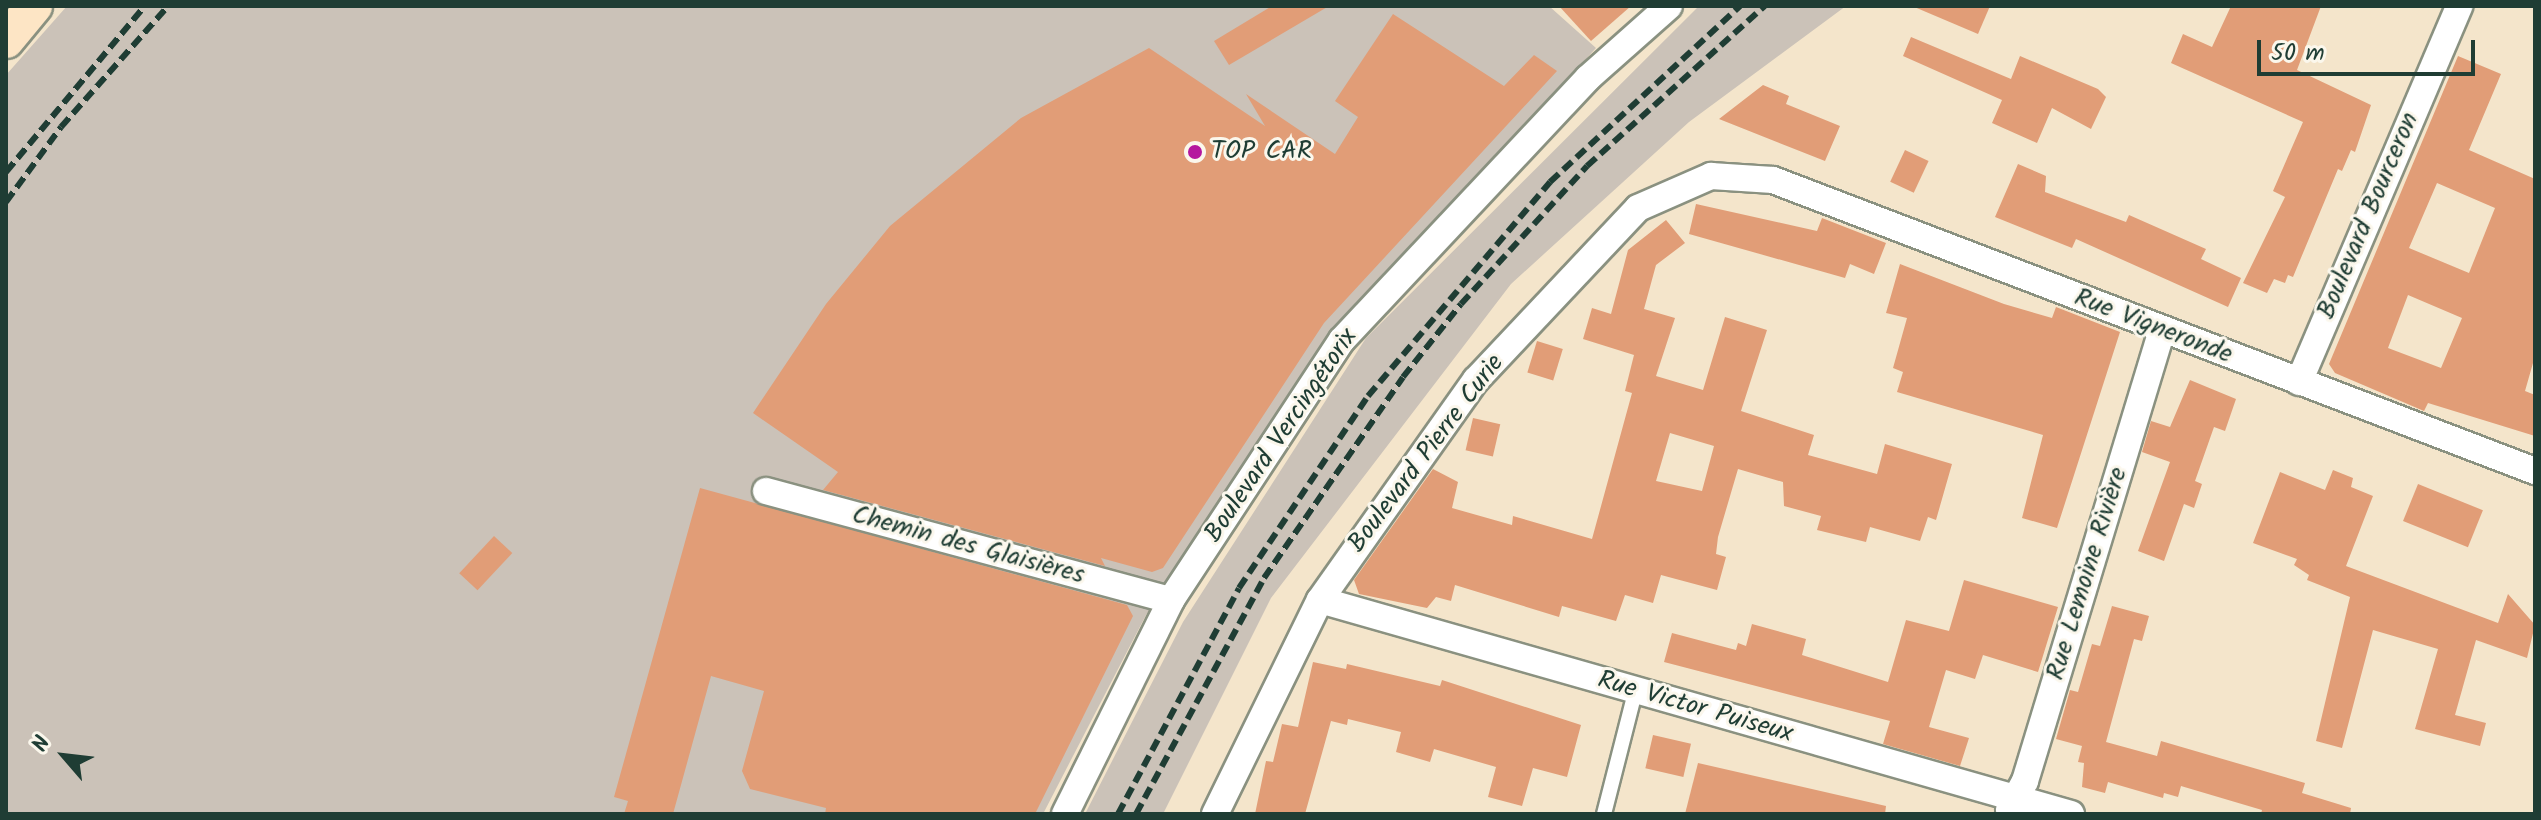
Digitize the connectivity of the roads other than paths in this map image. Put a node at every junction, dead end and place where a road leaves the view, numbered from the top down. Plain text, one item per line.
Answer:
1 (34, 6) edge
2 (1669, 6) edge
3 (2459, 6) edge
4 (6, 40) edge
5 (1773, 180) joint
6 (2162, 331) junction
7 (2299, 382) junction
8 (2535, 471) edge
9 (766, 491) dead end
10 (1171, 600) junction
11 (1320, 600) junction
12 (1635, 692) junction
13 (2010, 806) edge
14 (1065, 814) edge
15 (1215, 814) edge
16 (1604, 814) edge
17 (2071, 814) edge

1 - 4 main road
2 - 10 street, Boulevard Vercingétorix
3 - 7 street, Boulevard Bourceron
5 - 6 street, Rue Vigneronde
5 - 11 street, Boulevard Pierre Curie
6 - 7 street, Rue Vigneronde
6 - 13 street, Rue Lemoine Rivière
7 - 8 street, Rue Vigneronde
9 - 10 street, Chemin des Glaisières
10 - 14 street, Boulevard Vercingétorix
11 - 12 street, Rue Victor Puiseux
11 - 15 street, Boulevard Pierre Curie
12 - 13 street, Rue Victor Puiseux
12 - 16 lane
13 - 17 street, Rue Victor Puiseux

